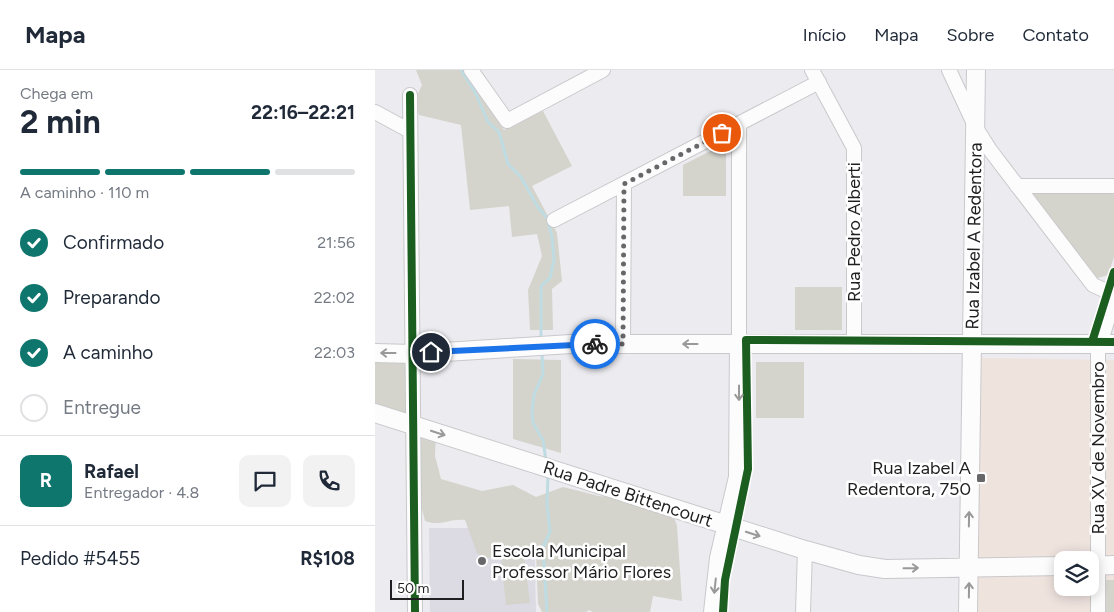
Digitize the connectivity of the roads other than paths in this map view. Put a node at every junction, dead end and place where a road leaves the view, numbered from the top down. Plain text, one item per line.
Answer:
1 (471, 70) edge
2 (603, 70) edge
3 (949, 70) edge
4 (976, 70) edge
5 (815, 76) edge
6 (410, 96) dead end
7 (375, 112) edge
8 (739, 124) junction
9 (975, 128) junction
10 (410, 131) junction
11 (624, 184) junction
12 (1017, 186) junction
13 (1114, 186) edge
14 (554, 220) dead end
15 (1114, 293) edge
16 (623, 344) junction
17 (739, 344) junction
18 (854, 344) junction
19 (972, 344) junction
20 (1106, 344) edge
21 (375, 353) edge
22 (413, 354) junction
23 (375, 413) edge
24 (413, 425) junction
25 (727, 525) junction
26 (805, 550) junction
27 (1100, 565) edge
28 (1054, 566) edge
29 (969, 568) junction
30 (415, 612) edge
31 (713, 612) edge
32 (803, 612) edge
33 (968, 612) edge
34 (1098, 612) edge

1 - 2 street
3 - 9 street
4 - 9 main road, Rua Izabel A Redentora
5 - 8 street
5 - 18 street, Rua Pedro Alberti
6 - 10 street
7 - 10 street
8 - 11 street
8 - 17 street
9 - 12 street
9 - 19 main road, Rua Izabel A Redentora
10 - 22 street
11 - 14 street
11 - 16 street
12 - 13 street
12 - 15 street
15 - 20 main road
17 -> 16 main road
16 - 22 main road
17 - 18 main road
17 -> 25 main road
18 - 19 main road
19 - 20 main road
29 -> 19 main road, Rua Izabel A Redentora
20 - 27 street, Rua XV de Novembro
22 -> 21 main road
22 - 24 street
23 - 24 main road, Rua Padre Bittencourt
24 -> 25 main road, Rua Padre Bittencourt
24 - 30 street
25 -> 26 main road, Rua Padre Bittencourt
25 -> 31 main road
26 -> 29 main road, Rua Padre Bittencourt
26 - 32 street
27 - 34 street, Rua XV de Novembro
28 - 29 main road, Rua Padre Bittencourt
33 -> 29 main road, Rua Izabel A Redentora

